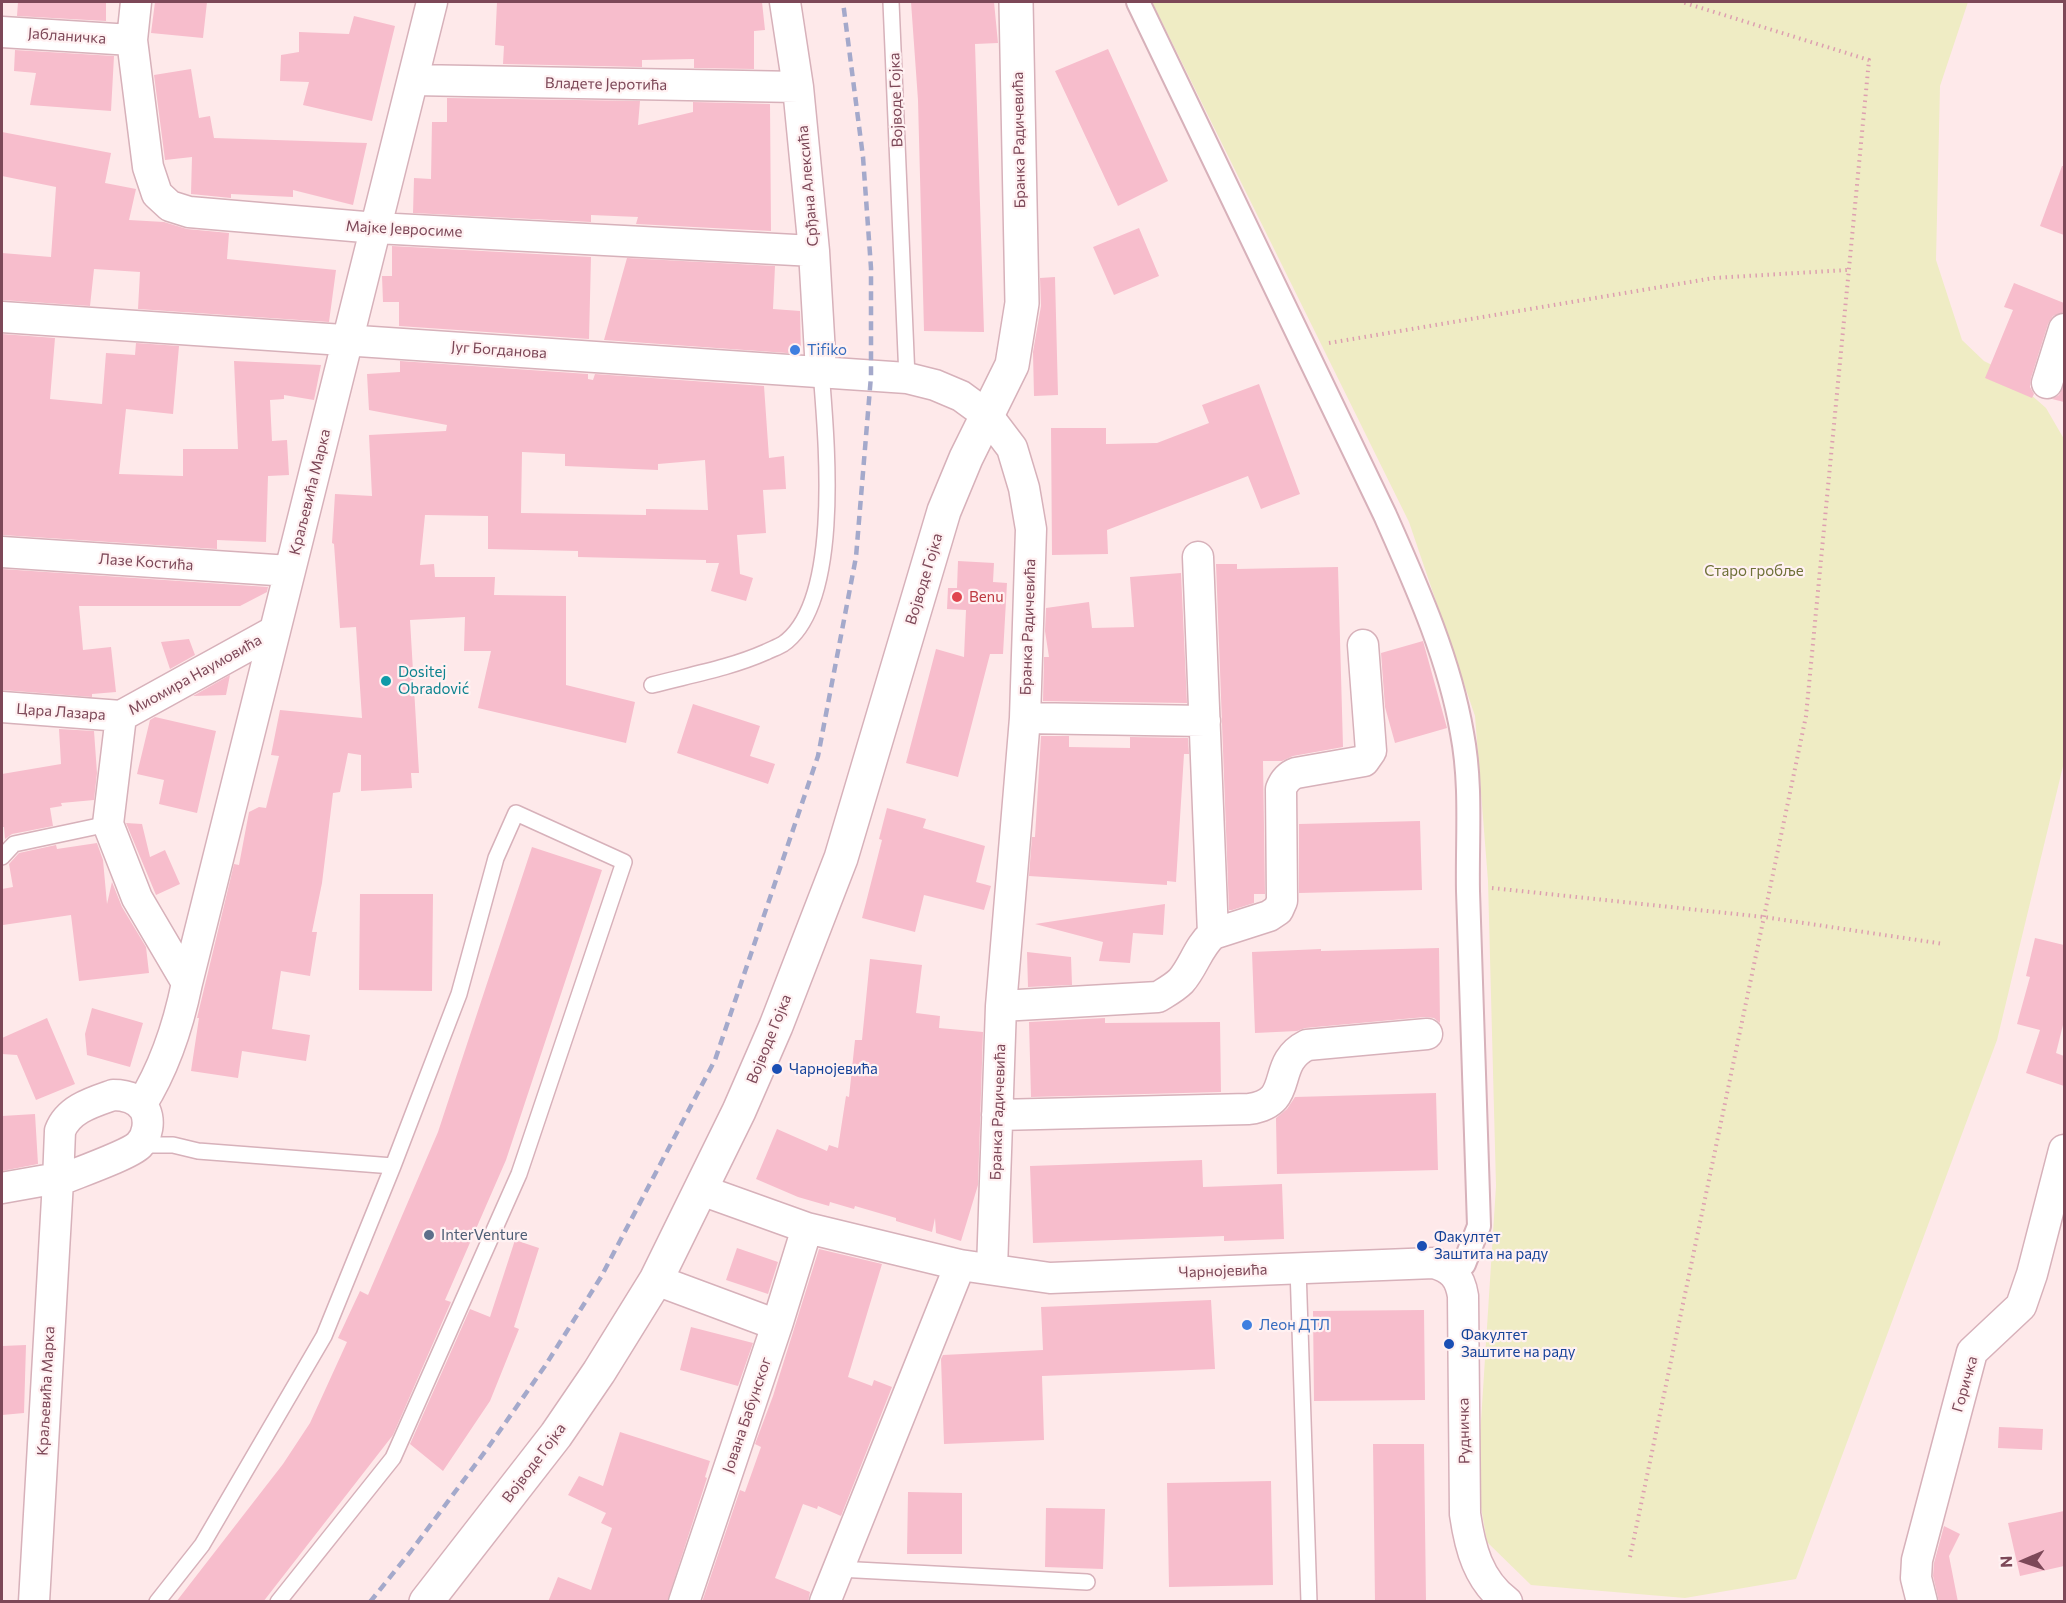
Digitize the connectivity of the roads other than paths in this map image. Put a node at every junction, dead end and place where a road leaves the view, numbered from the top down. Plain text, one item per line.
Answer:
1 (136, 2) edge
2 (432, 2) edge
3 (785, 2) edge
4 (891, 2) edge
5 (1016, 2) edge
6 (1138, 2) edge
7 (2, 32) edge
8 (132, 40) junction
9 (412, 80) junction
10 (798, 87) junction
11 (375, 228) junction
12 (814, 251) junction
13 (2, 317) edge
14 (2064, 329) edge
15 (347, 340) junction
16 (821, 371) junction
17 (907, 378) junction
18 (2047, 383) dead end
19 (987, 415) junction
20 (2, 552) edge
21 (1198, 557) dead end
22 (290, 571) junction
23 (275, 631) junction
24 (1363, 645) dead end
25 (652, 685) dead end
26 (2, 707) edge
27 (121, 716) junction
28 (1025, 718) junction
29 (1204, 721) junction
30 (108, 824) junction
31 (2, 857) edge
32 (1213, 934) junction
33 (187, 983) junction
34 (1001, 1006) junction
35 (1427, 1034) dead end
36 (141, 1105) junction
37 (997, 1115) junction
38 (140, 1145) junction
39 (2064, 1150) edge
40 (393, 1166) junction
41 (58, 1180) junction
42 (2, 1188) edge
43 (701, 1190) junction
44 (807, 1228) junction
45 (960, 1265) junction
46 (1298, 1268) junction
47 (1444, 1268) junction
48 (992, 1269) junction
49 (657, 1280) junction
50 (777, 1325) junction
51 (838, 1569) junction
52 (1087, 1582) dead end
53 (34, 1602) edge
54 (157, 1602) edge
55 (278, 1602) edge
56 (426, 1602) edge
57 (684, 1602) edge
58 (825, 1602) edge
59 (1309, 1602) edge
60 (1507, 1602) edge
61 (1922, 1602) edge

1 - 8 street
2 - 9 street, Краљевића Марка
3 - 10 street, Срђана Алексића
4 - 17 lane, Војводе Гојка
5 - 19 street, Бранка Радичевића
6 - 47 street
7 - 8 street, Јабланичка
8 - 11 street, Мајке Јевросиме
9 - 10 street, Владете Јеротића
9 - 11 street, Краљевића Марка
10 - 12 street, Срђана Алексића
11 - 12 street, Мајке Јевросиме
11 - 15 street, Краљевића Марка
12 - 16 street, Срђана Алексића
13 - 15 street, Југ Богданова
14 - 18 street
15 - 16 street, Југ Богданова
15 - 22 street, Краљевића Марка
16 - 17 street, Југ Богданова
16 - 25 lane
17 - 19 street, Југ Богданова
19 - 28 street, Бранка Радичевића
19 - 43 street, Војводе Гојка
20 - 22 street, Лазе Костића
21 - 29 street
22 - 23 street, Краљевића Марка
23 - 27 street, Миомира Наумовића
23 - 33 street, Краљевића Марка
24 - 32 street
26 - 27 street, Цара Лазара
27 - 30 street, Миомира Наумовића
28 - 29 street
28 - 34 street, Бранка Радичевића
29 - 32 street
30 - 31 lane
30 - 33 street
32 - 34 street
33 - 36 street, Краљевића Марка
34 - 37 street, Бранка Радичевића
35 - 37 street
36 - 38 street
36 - 41 street, Краљевића Марка
37 - 48 street, Бранка Радичевића
38 - 40 lane
38 - 41 street
39 - 61 street, Горичка
40 - 54 lane
40 - 55 lane
41 - 42 street
41 - 53 street, Краљевића Марка
43 - 44 street, Чарнојевића
43 - 49 street, Војводе Гојка
44 - 45 street, Чарнојевића
44 - 50 street, Јована Бабунског
45 - 48 street, Чарнојевића
45 - 51 street
46 - 47 street, Чарнојевића
46 - 48 street, Чарнојевића
46 - 59 lane
47 - 60 street, Рудничка
49 - 50 street
49 - 56 street, Војводе Гојка
50 - 57 street, Јована Бабунског
51 - 52 lane
51 - 58 street

